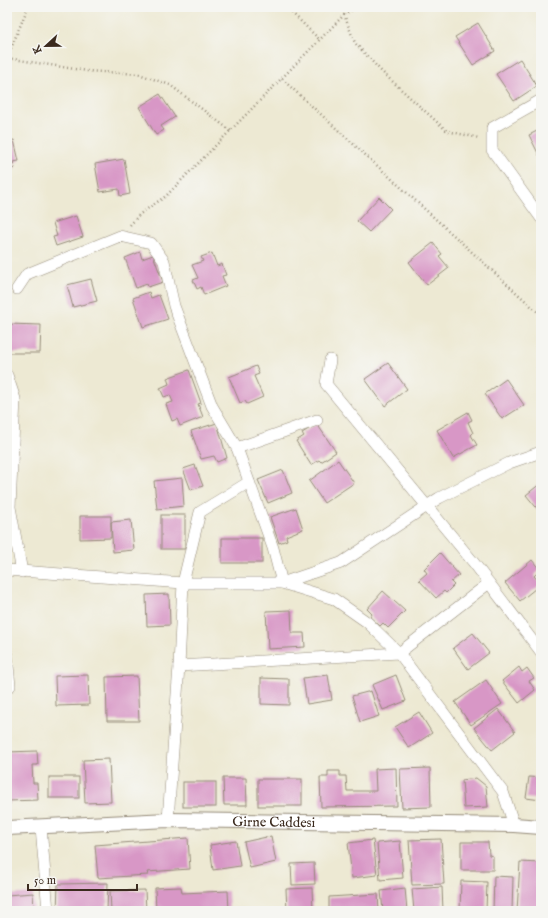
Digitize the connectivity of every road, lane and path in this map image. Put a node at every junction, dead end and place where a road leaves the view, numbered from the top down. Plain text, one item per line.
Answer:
1 (28, 7) edge
2 (286, 7) edge
3 (341, 7) edge
4 (356, 7) edge
5 (344, 15) junction
6 (320, 40) junction
7 (282, 79) junction
8 (541, 100) edge
9 (231, 131) junction
10 (492, 140) junction
11 (541, 218) edge
12 (120, 236) junction
13 (17, 289) dead end
14 (541, 314) edge
15 (330, 360) dead end
16 (7, 375) edge
17 (317, 420) dead end
18 (237, 448) junction
19 (541, 452) edge
20 (249, 482) junction
21 (426, 507) junction
22 (7, 570) edge
23 (22, 572) junction
24 (183, 583) junction
25 (282, 583) junction
26 (489, 583) junction
27 (541, 652) edge
28 (399, 653) junction
29 (7, 655) edge
30 (179, 666) junction
31 (10, 686) dead end
32 (168, 820) junction
33 (514, 825) junction
34 (41, 827) junction
35 (541, 827) edge
36 (7, 828) edge
37 (48, 911) edge

1 - 9 path
2 - 6 path
3 - 5 path
4 - 5 path
5 - 6 path
5 - 10 path
6 - 7 path
7 - 9 path
7 - 14 path
8 - 10 street
9 - 12 path
10 - 11 street
12 - 13 street
12 - 18 street
15 - 21 street
16 - 23 street
17 - 18 street
18 - 20 street
19 - 21 street
20 - 24 street
20 - 25 street
21 - 25 street
21 - 26 street
22 - 23 street
23 - 24 street
24 - 25 street
24 - 30 street
25 - 28 street
26 - 27 street
26 - 28 street
28 - 30 street
28 - 33 street
29 - 31 street
30 - 32 street
32 - 33 street, Girne Caddesi
32 - 34 street, Girne Caddesi
33 - 35 street, Girne Caddesi
34 - 36 street, Girne Caddesi
34 - 37 street

